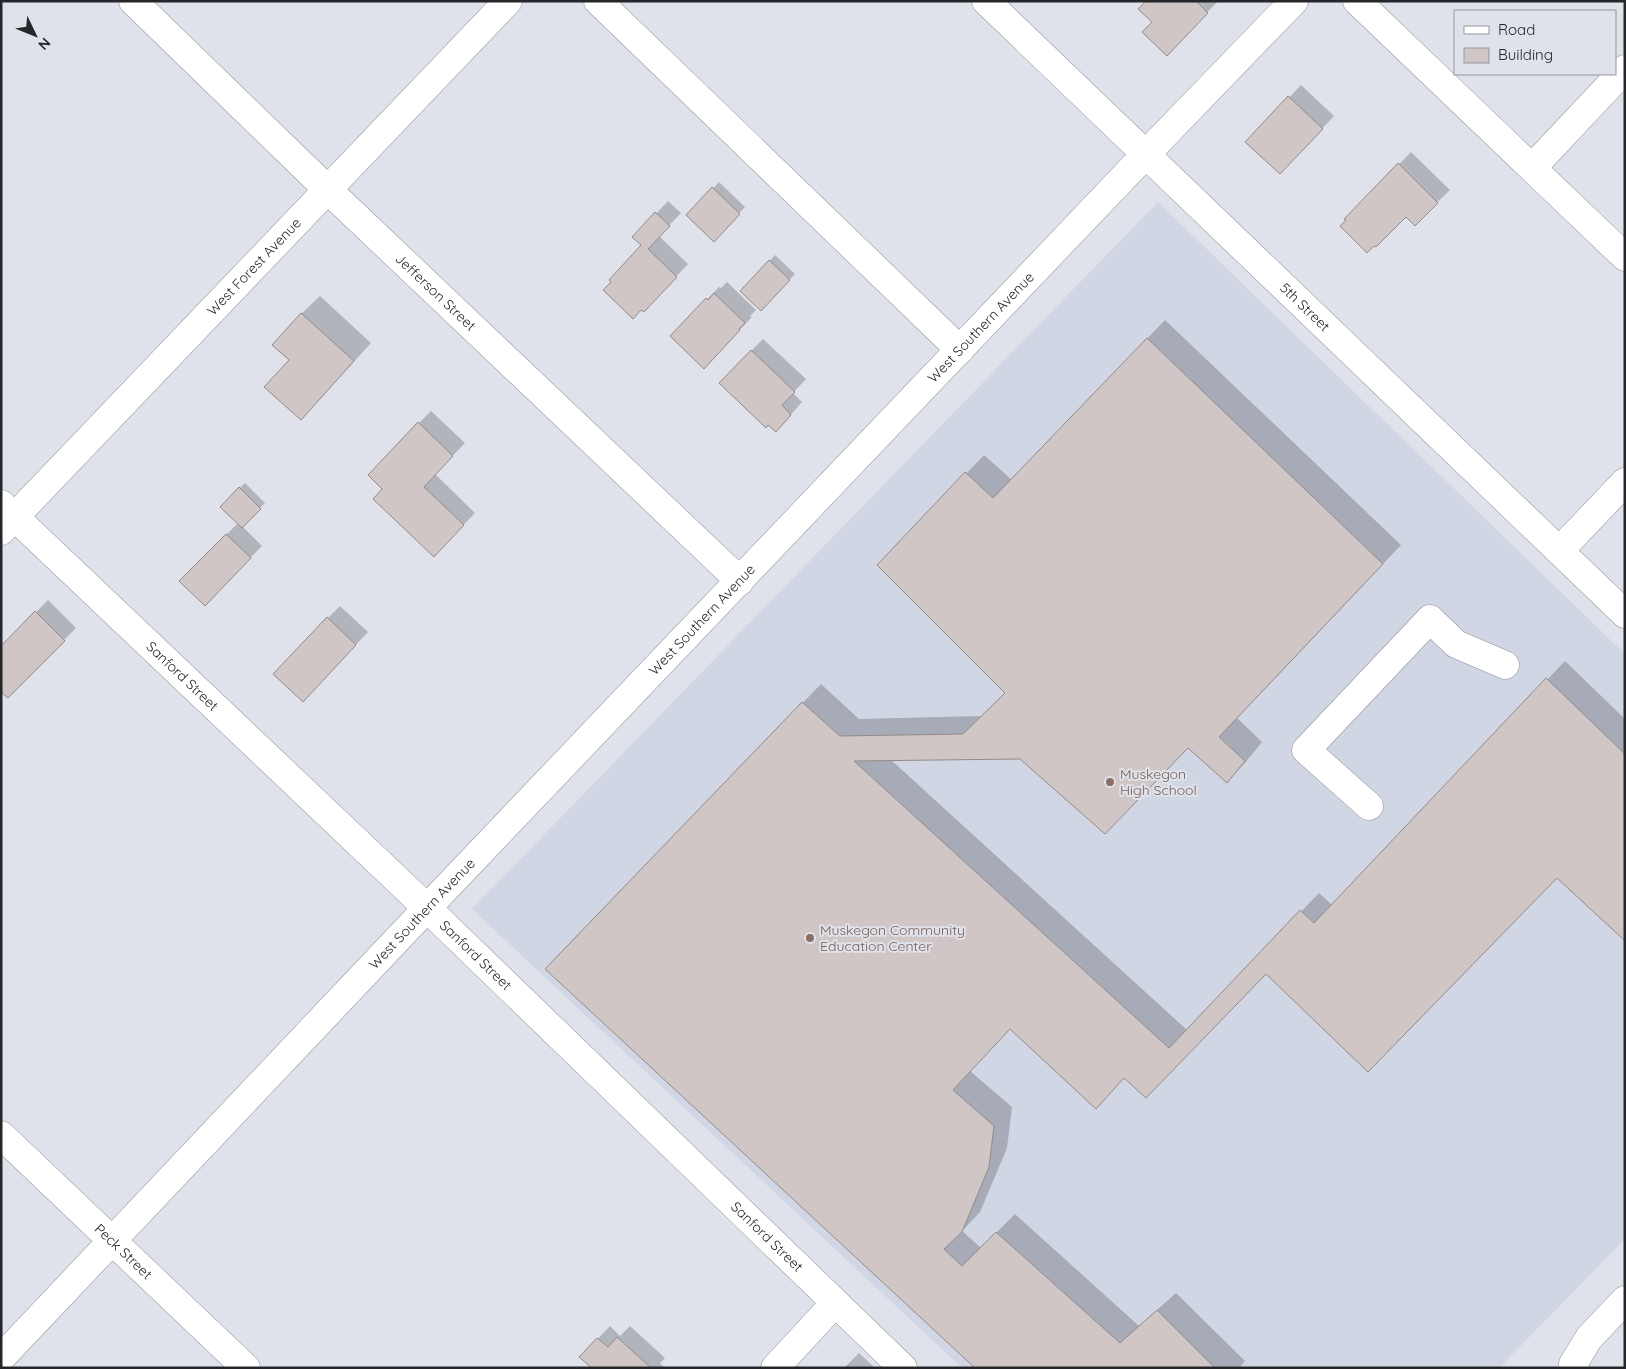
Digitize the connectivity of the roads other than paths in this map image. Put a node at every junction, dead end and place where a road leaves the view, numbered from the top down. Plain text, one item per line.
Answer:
1 (133, 1) edge
2 (508, 1) edge
3 (598, 1) edge
4 (986, 1) edge
5 (1294, 1) edge
6 (1357, 1) edge
7 (1625, 69) edge
8 (1145, 155) junction
9 (1532, 168) junction
10 (327, 189) junction
11 (1625, 257) edge
12 (960, 350) junction
13 (1625, 482) edge
14 (6, 517) edge
15 (1559, 551) junction
16 (740, 581) junction
17 (1625, 614) edge
18 (1505, 665) dead end
19 (1369, 806) dead end
20 (427, 908) junction
21 (1, 1135) edge
22 (112, 1241) junction
23 (1625, 1300) edge
24 (835, 1303) junction
25 (1, 1358) edge
26 (1574, 1366) edge
27 (246, 1368) edge
28 (775, 1368) edge
29 (903, 1368) edge

1 - 10 street, Jefferson Street
2 - 10 street, West Forest Avenue
3 - 12 street
4 - 8 street, 5th Street
5 - 8 street, West Southern Avenue
6 - 9 street
7 - 9 street
8 - 12 street, West Southern Avenue
8 - 15 street, 5th Street
9 - 11 street
10 - 14 street, West Forest Avenue
10 - 16 street, Jefferson Street
12 - 16 street, West Southern Avenue
13 - 15 street
14 - 20 street, Sanford Street
15 - 17 street, 5th Street
16 - 20 street, West Southern Avenue
18 - 19 street
20 - 22 street, West Southern Avenue
20 - 24 street, Sanford Street
21 - 22 street, Peck Street
22 - 25 street, West Southern Avenue
22 - 27 street, Peck Street
23 - 26 street
24 - 28 street
24 - 29 street, Sanford Street

